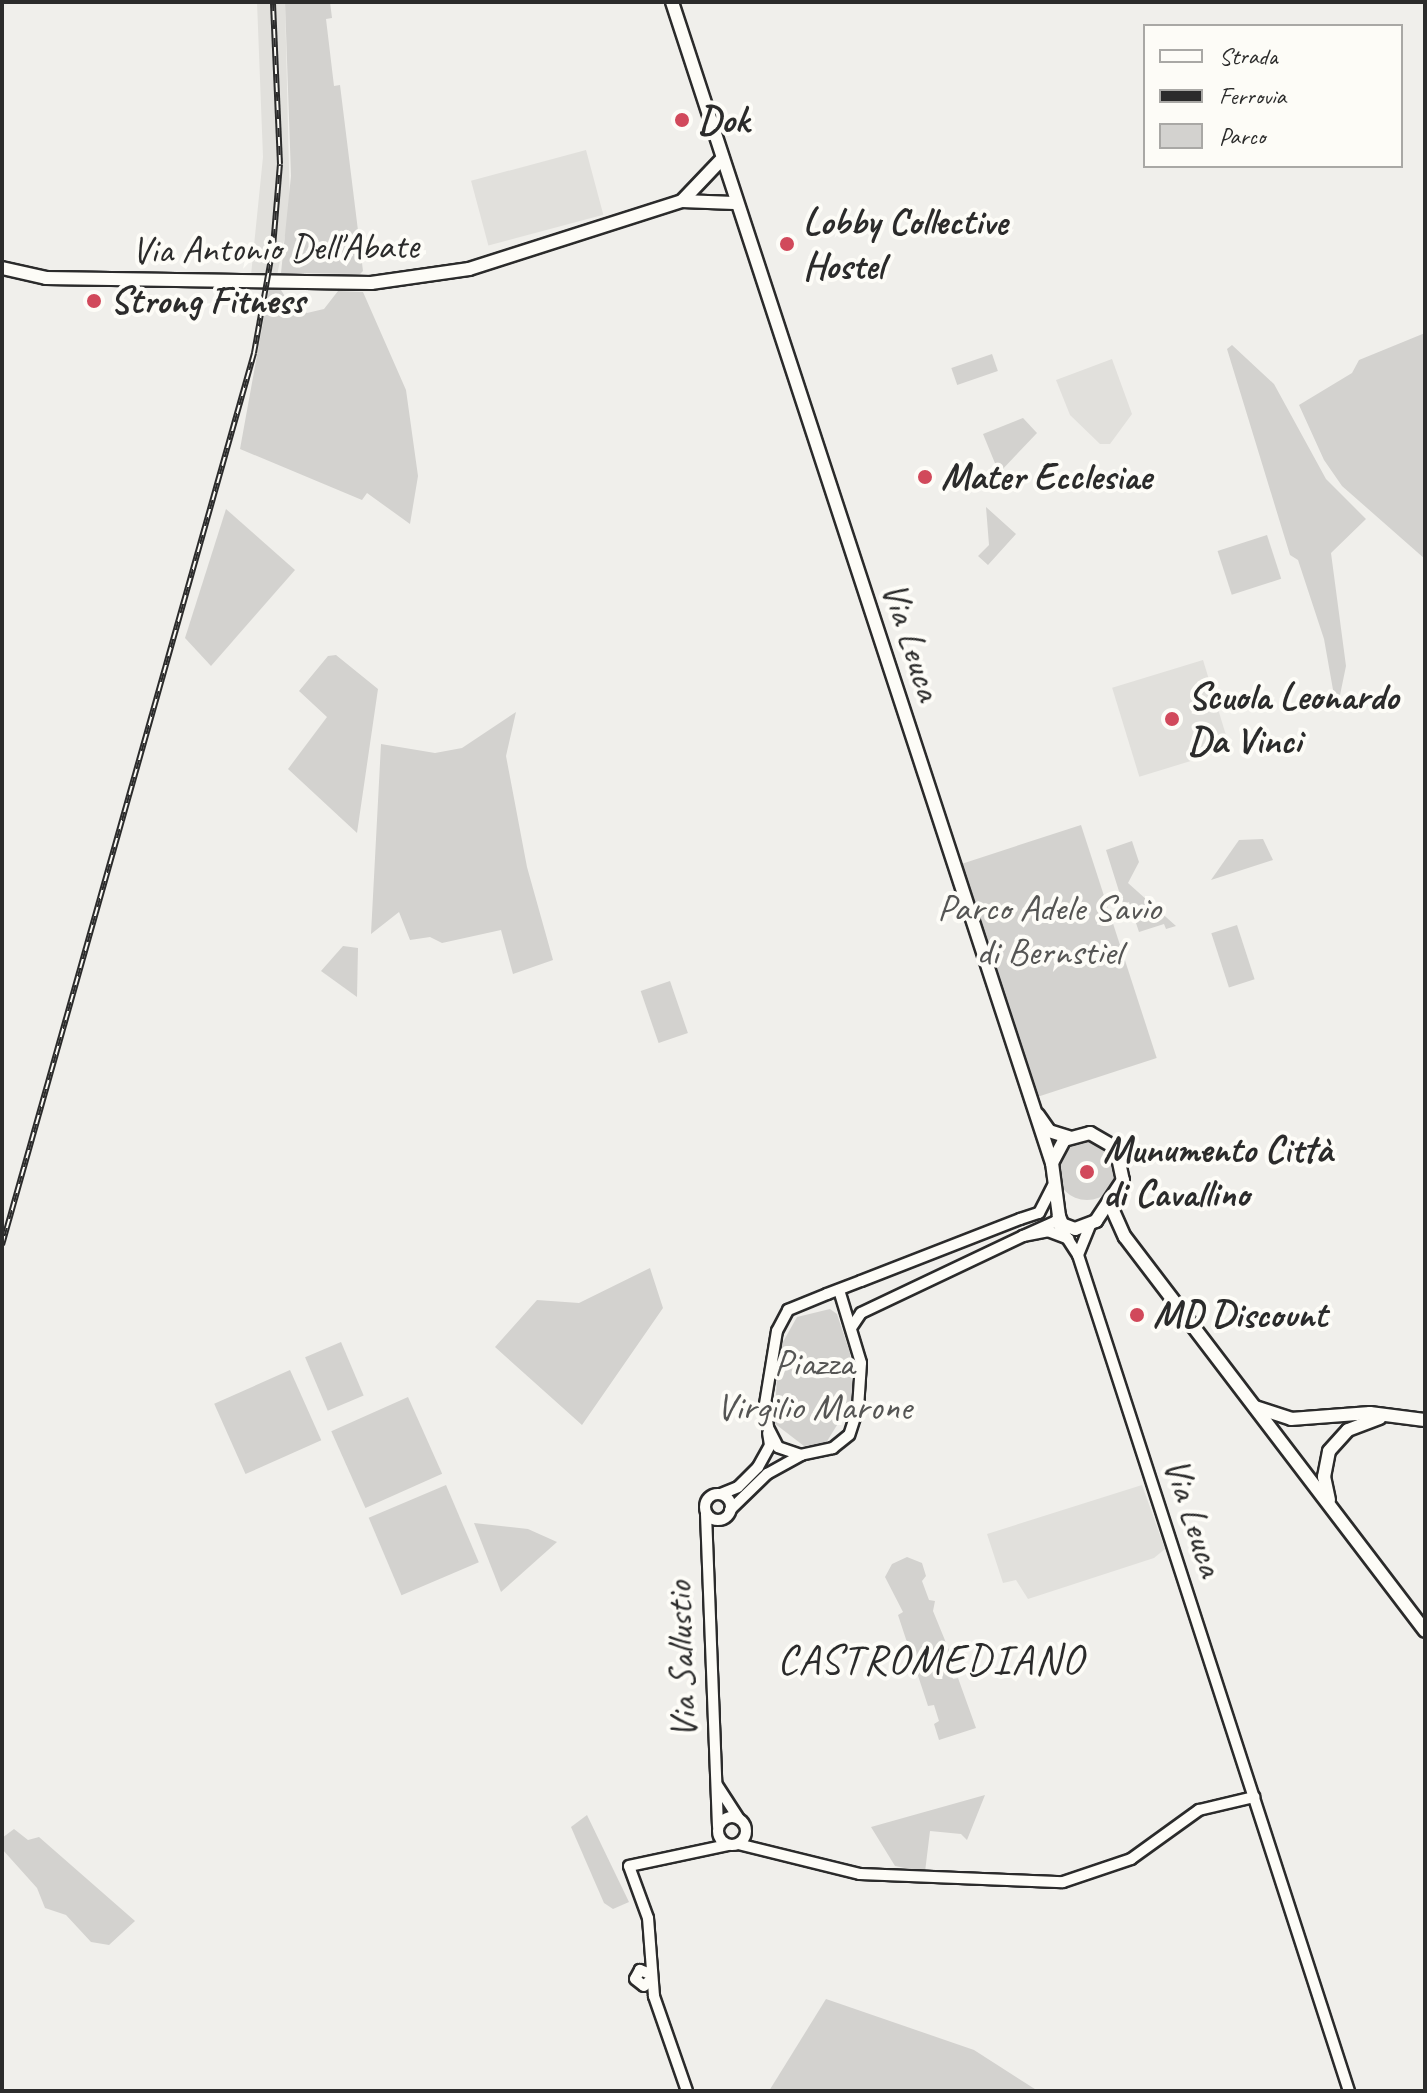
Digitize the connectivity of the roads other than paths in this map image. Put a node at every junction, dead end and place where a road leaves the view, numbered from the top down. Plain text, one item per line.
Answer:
1 (672, 2) edge
2 (720, 161) junction
3 (682, 201) junction
4 (734, 203) junction
5 (2, 268) edge
6 (1028, 1099) junction
7 (1069, 1137) junction
8 (1052, 1163) junction
9 (1054, 1185) junction
10 (1110, 1204) junction
11 (1093, 1223) junction
12 (1062, 1224) junction
13 (1023, 1236) junction
14 (1125, 1237) junction
15 (1069, 1240) junction
16 (1078, 1255) junction
17 (839, 1290) junction
18 (851, 1328) junction
19 (1254, 1406) junction
20 (1407, 1417) junction
21 (1425, 1420) edge
22 (768, 1427) junction
23 (801, 1455) junction
24 (721, 1494) junction
25 (730, 1510) junction
26 (1333, 1511) junction
27 (706, 1514) junction
28 (721, 1520) junction
29 (707, 1538) junction
30 (1425, 1631) edge
31 (715, 1779) junction
32 (1254, 1797) junction
33 (742, 1824) junction
34 (718, 1829) junction
35 (733, 1845) junction
36 (702, 1848) junction
37 (769, 1849) junction
38 (685, 2088) edge
39 (1349, 2091) edge

1 - 2 main road, Via Leuca
2 - 3 main road, Via Antonio Dell'Abate
2 - 4 main road, Via Leuca
3 - 4 main road, Via Antonio Dell'Abate
3 - 5 main road, Via Antonio Dell'Abate
4 - 6 main road, Via Leuca
6 - 7 main road, Via Leuca
6 - 8 main road, Via Leuca
7 - 8 main road
7 - 10 main road
8 - 9 main road
9 - 12 main road
9 - 17 street
10 - 11 main road
10 - 14 main road
11 - 12 main road
11 - 14 main road
11 - 16 street
12 - 13 street
12 - 15 street, Via Leuca
13 - 15 street
13 - 18 street
14 - 19 main road
15 - 16 street, Via Leuca
16 - 32 street, Via Leuca
17 - 18 street
17 - 22 street
18 - 23 street
19 - 20 main road
19 - 26 main road
20 - 21 main road
20 - 26 main road
22 - 23 street
22 - 24 street
23 - 25 street, Via Sallustio
24 - 25 street
24 - 27 street
25 - 28 street, Via Sallustio
26 - 30 main road
27 - 28 street
27 - 29 street, Via Sallustio
28 - 29 street, Via Sallustio
29 - 31 street, Via Sallustio
31 - 33 street, Via Sallustio
31 - 34 street, Via Sallustio
32 - 37 street
32 - 39 street, Via Leuca
33 - 34 street
33 - 35 street
33 - 37 street, Via Sallustio
34 - 35 street
34 - 36 street
35 - 36 street
35 - 37 street
36 - 38 street

